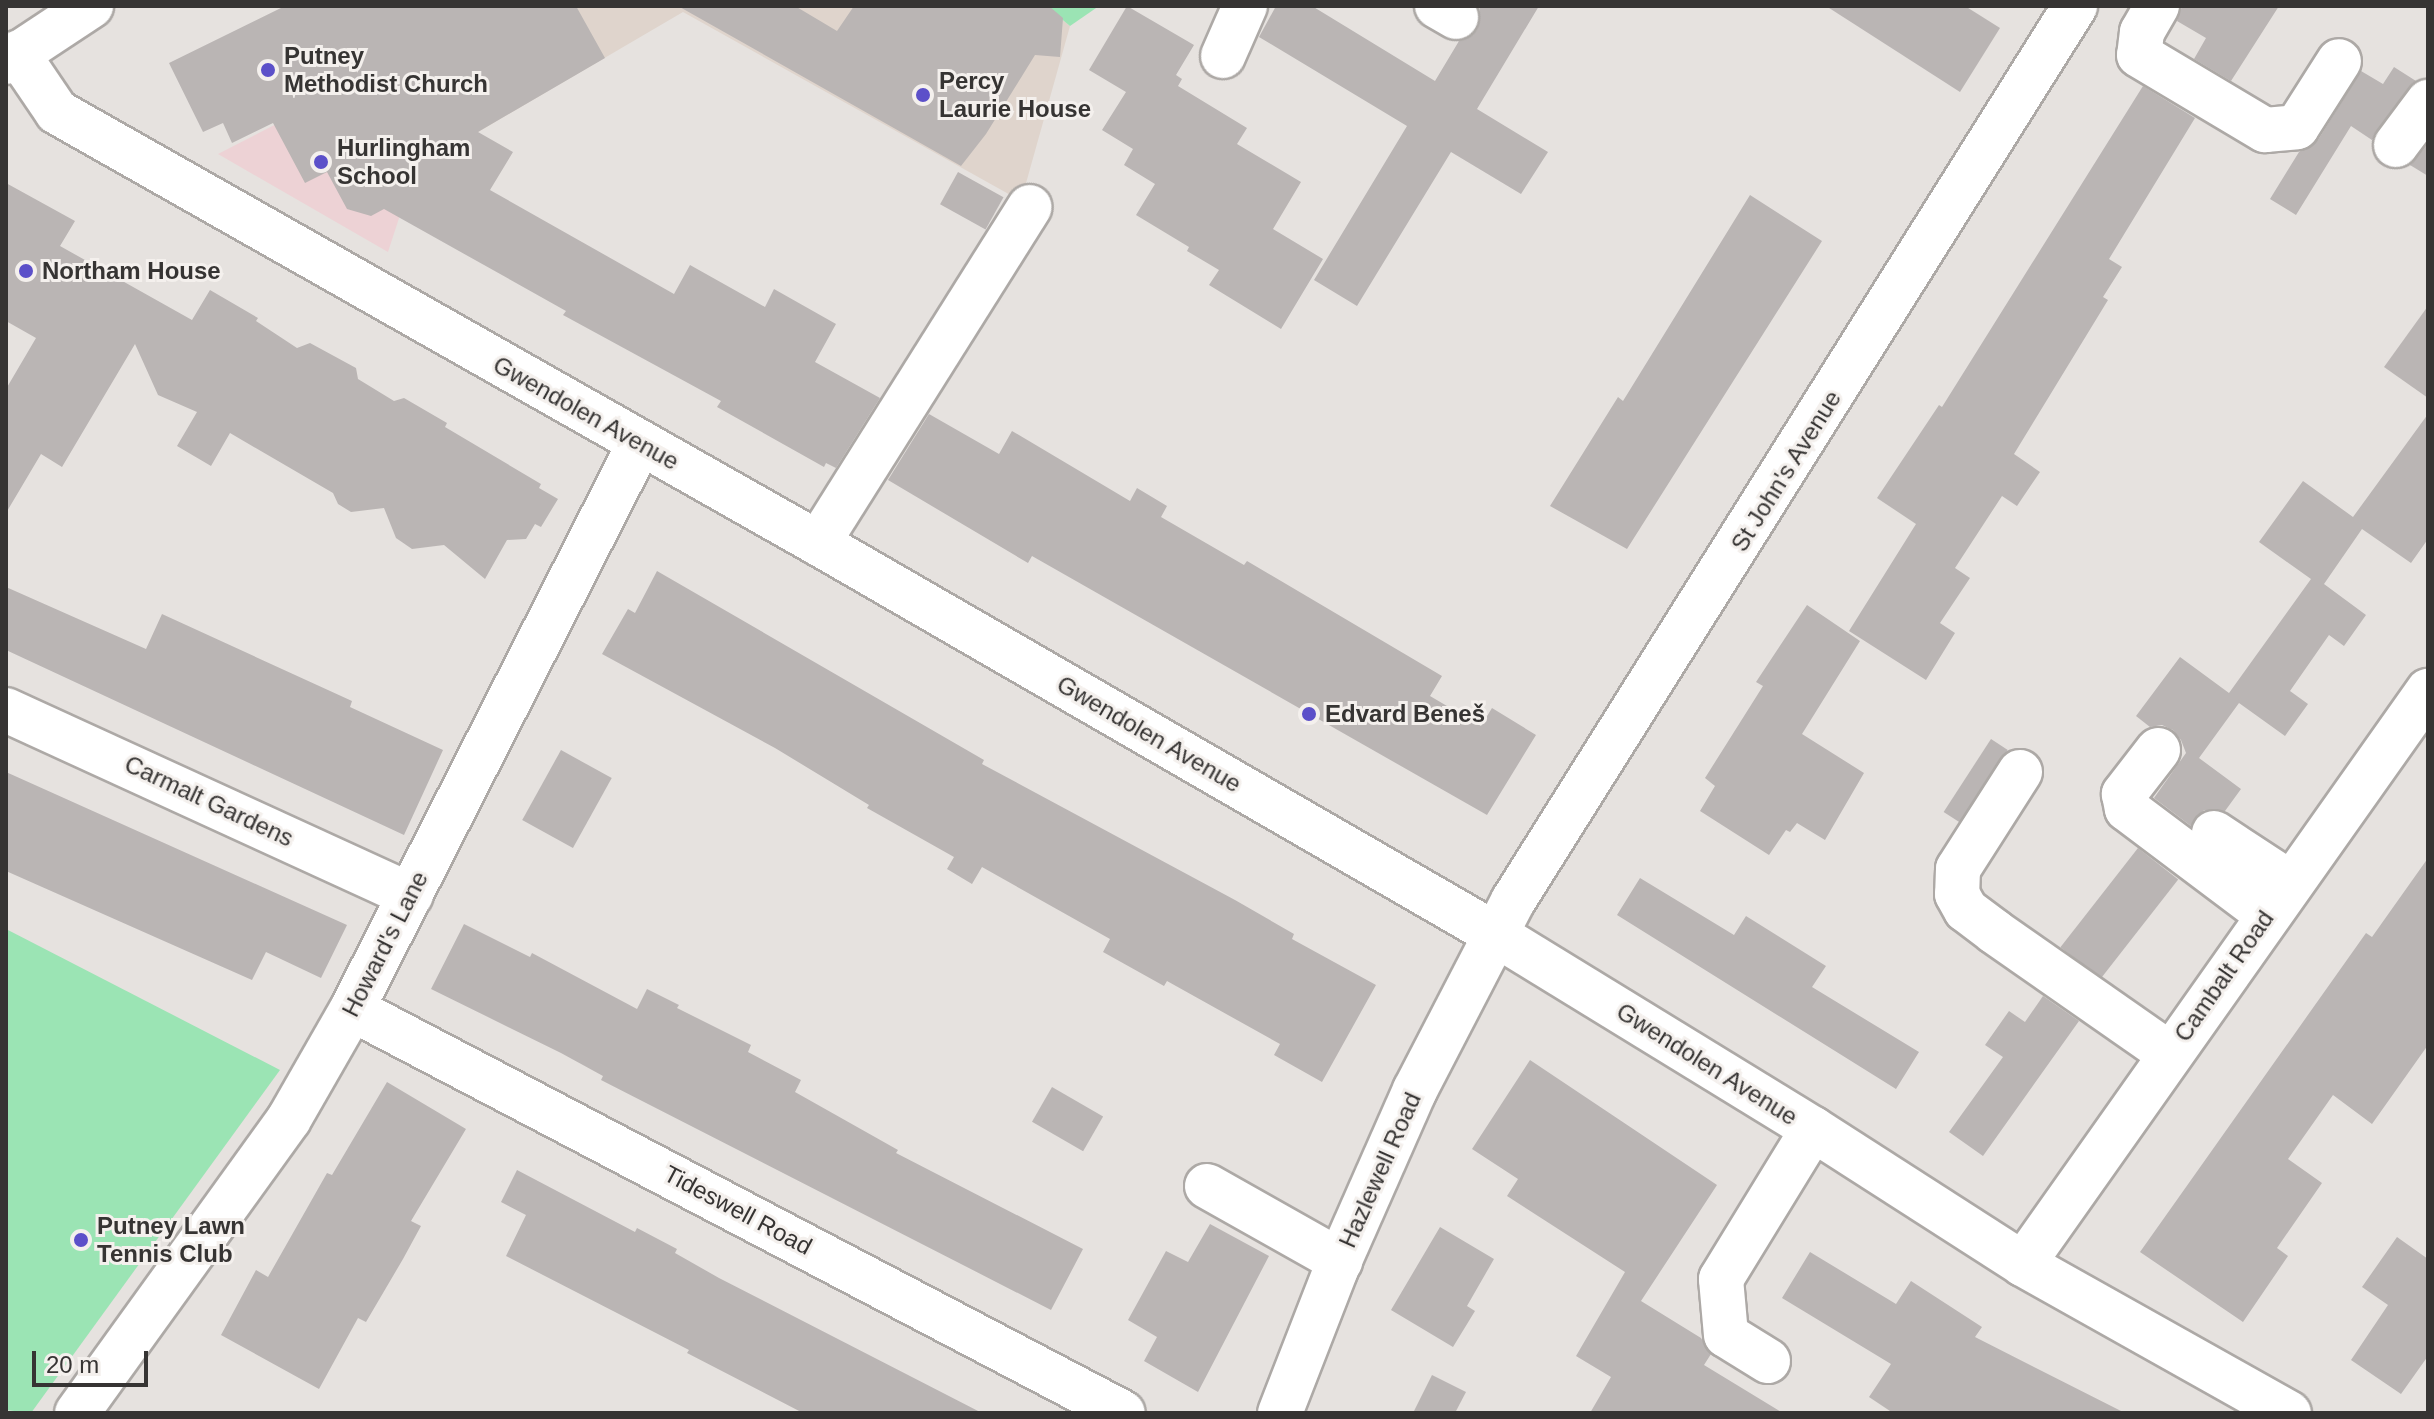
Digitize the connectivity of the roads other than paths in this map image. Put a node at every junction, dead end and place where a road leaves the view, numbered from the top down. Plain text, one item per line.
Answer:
1 (91, 6) edge
2 (1245, 6) edge
3 (2075, 6) edge
4 (2157, 6) edge
5 (1223, 56) dead end
6 (12, 58) edge
7 (2339, 61) dead end
8 (2428, 102) edge
9 (2396, 145) dead end
10 (1030, 207) dead end
11 (640, 443) junction
12 (818, 543) junction
13 (2428, 691) edge
14 (6, 710) edge
15 (2158, 750) dead end
16 (2020, 772) dead end
17 (2214, 833) dead end
18 (411, 895) junction
19 (2279, 898) junction
20 (1495, 934) junction
21 (352, 1009) junction
22 (2170, 1054) junction
23 (1813, 1129) junction
24 (1207, 1186) dead end
25 (1340, 1261) junction
26 (2023, 1264) junction
27 (1768, 1361) dead end
28 (90, 1409) edge
29 (1123, 1413) edge
30 (1280, 1413) edge
31 (2289, 1413) edge

1 - 6 main road
2 - 5 main road
3 - 20 main road, St John's Avenue
4 - 7 main road
6 - 11 main road, Gwendolen Avenue
8 - 9 main road
10 - 12 main road
11 - 12 main road, Gwendolen Avenue
11 - 18 main road, Howard's Lane
12 - 20 main road, Gwendolen Avenue
13 - 19 main road, Cambalt Road
14 - 18 main road, Carmalt Gardens
15 - 19 main road
16 - 22 main road
17 - 19 main road
18 - 21 main road, Howard's Lane
19 - 22 main road, Cambalt Road
20 - 23 main road, Gwendolen Avenue
20 - 25 main road, Hazlewell Road
21 - 28 main road, Howard's Lane
21 - 29 main road, Tideswell Road
22 - 26 main road, Cambalt Road
23 - 26 main road, Gwendolen Avenue
23 - 27 main road
24 - 25 main road
25 - 30 main road, Hazlewell Road
26 - 31 main road, Gwendolen Avenue

